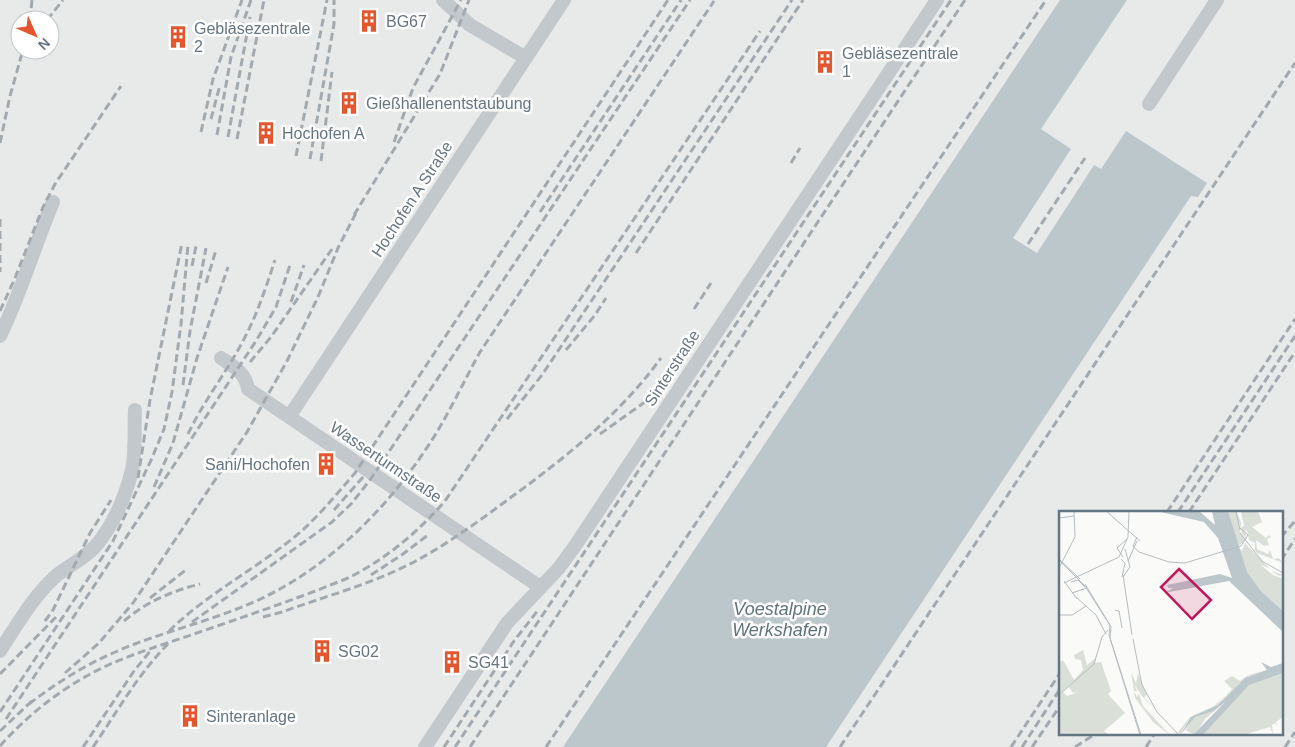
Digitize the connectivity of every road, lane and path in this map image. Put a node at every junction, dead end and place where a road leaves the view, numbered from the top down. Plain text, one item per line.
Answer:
1 (443, 0) edge
2 (564, 0) edge
3 (937, 0) edge
4 (1217, 0) edge
5 (526, 58) junction
6 (1149, 104) dead end
7 (53, 202) dead end
8 (0, 336) edge
9 (221, 358) dead end
10 (135, 410) dead end
11 (289, 417) junction
12 (540, 587) junction
13 (0, 651) edge
14 (425, 747) edge

1 - 5 street
2 - 5 street, Hochofen A Straße
3 - 12 street, Sinterstraße
4 - 6 street
5 - 11 street, Hochofen A Straße
7 - 8 street
9 - 11 street, Wasserturmstraße
10 - 13 street
11 - 12 street, Wasserturmstraße
12 - 14 street, Sinterstraße

